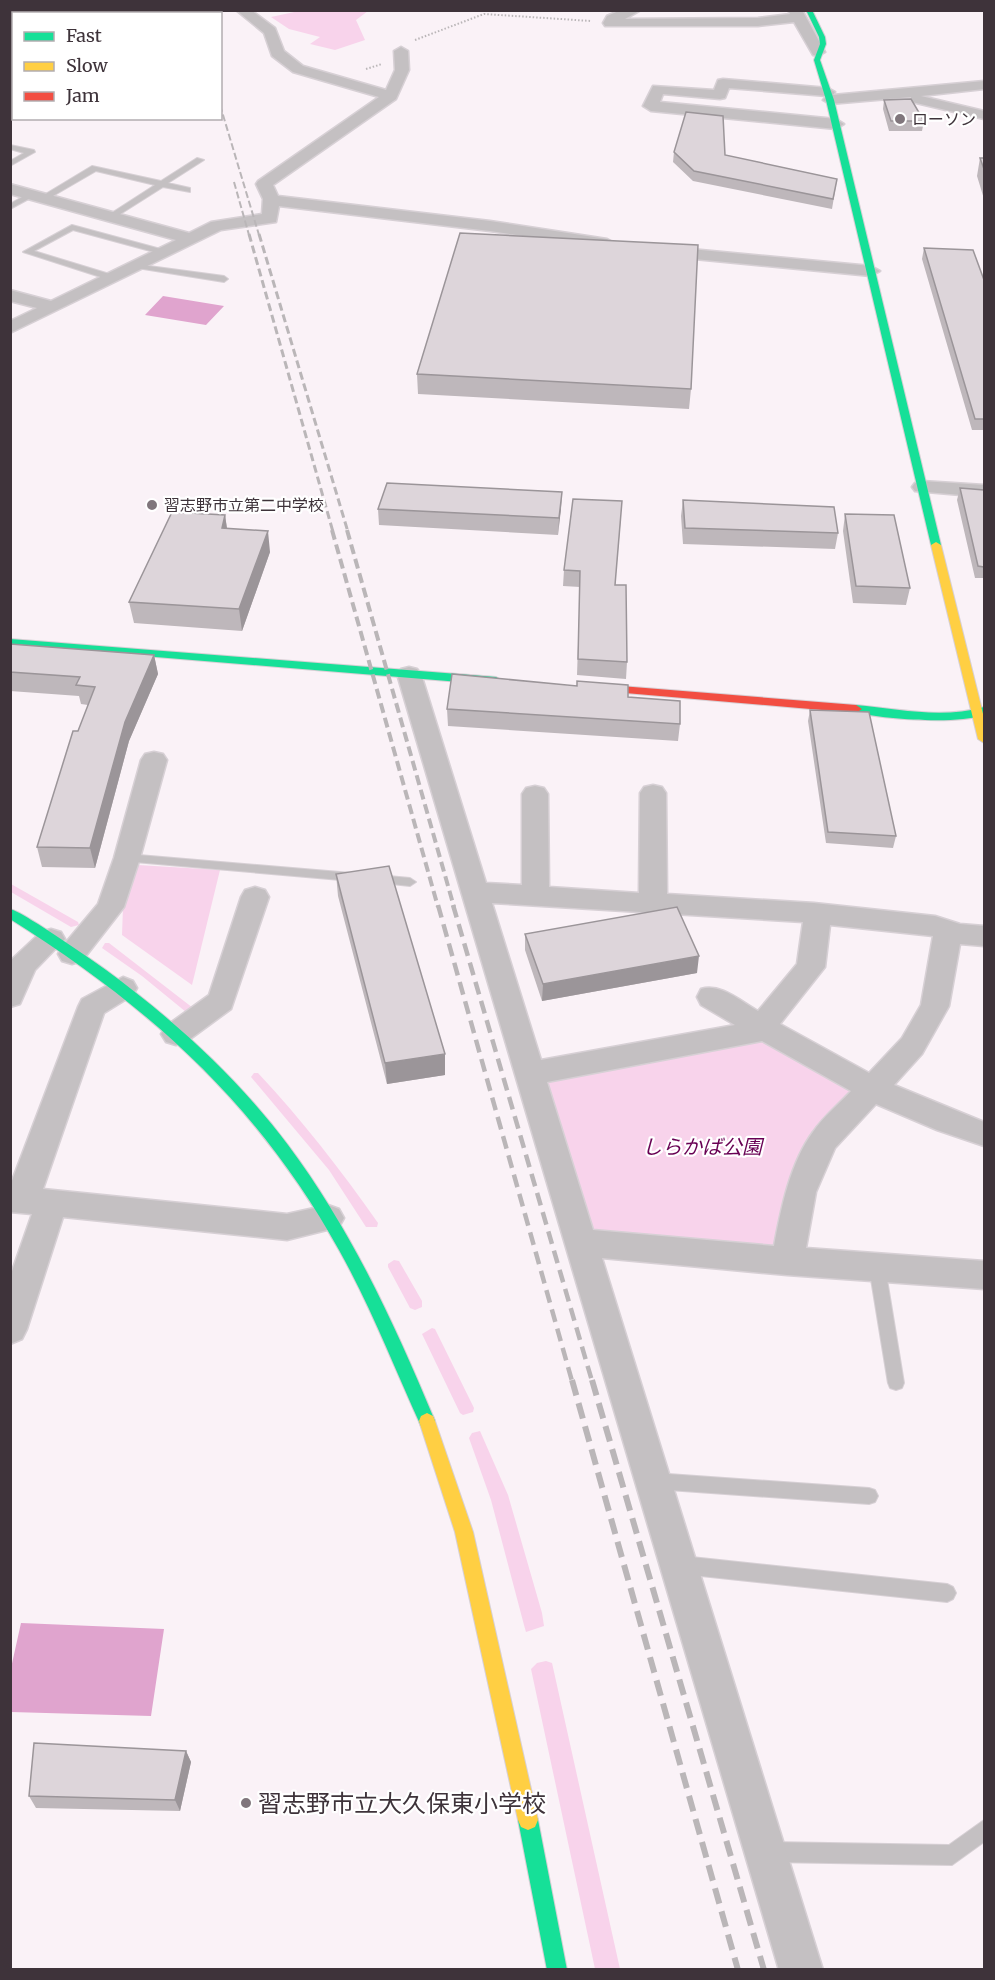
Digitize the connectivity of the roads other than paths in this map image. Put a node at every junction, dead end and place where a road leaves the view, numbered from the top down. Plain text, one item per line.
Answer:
1 (242, 10) edge
2 (635, 10) edge
3 (801, 13) edge
4 (676, 16) edge
5 (402, 51) road end
6 (818, 52) joint
7 (984, 85) edge
8 (897, 94) junction
9 (391, 96) junction
10 (829, 96) junction
11 (984, 115) edge
12 (836, 124) junction
13 (10, 147) edge
14 (200, 160) dead end
15 (10, 164) edge
16 (162, 184) junction
17 (10, 189) edge
18 (187, 190) dead end
19 (38, 196) junction
20 (271, 199) junction
21 (10, 207) edge
22 (111, 216) junction
23 (192, 239) junction
24 (622, 246) edge
25 (643, 249) edge
26 (165, 253) junction
27 (137, 266) junction
28 (871, 271) junction
29 (113, 278) junction
30 (224, 279) dead end
31 (10, 296) edge
32 (54, 307) junction
33 (10, 328) edge
34 (922, 487) junction
35 (984, 491) edge
36 (10, 642) edge
37 (409, 674) junction
38 (516, 682) edge
39 (564, 686) edge
40 (980, 713) edge
41 (984, 739) edge
42 (154, 760) dead end
43 (653, 793) dead end
44 (535, 794) dead end
45 (127, 858) junction
46 (410, 882) dead end
47 (474, 892) junction
48 (536, 895) junction
49 (255, 897) dead end
50 (653, 903) junction
51 (818, 914) junction
52 (35, 931) edge
53 (948, 931) junction
54 (984, 936) edge
55 (123, 988) junction
56 (10, 996) edge
57 (711, 997) dead end
58 (761, 1027) junction
59 (176, 1034) junction
60 (529, 1074) junction
61 (874, 1088) junction
62 (984, 1134) edge
63 (28, 1201) edge
64 (328, 1218) junction
65 (580, 1242) junction
66 (787, 1261) junction
67 (877, 1267) junction
68 (984, 1275) edge
69 (10, 1329) edge
70 (896, 1383) dead end
71 (652, 1481) junction
72 (869, 1496) dead end
73 (677, 1565) junction
74 (947, 1593) dead end
75 (984, 1830) edge
76 (764, 1851) junction
77 (557, 1970) edge
78 (801, 1970) edge

1 - 9 street
2 - 4 street
3 - 4 street
3 - 6 street
5 - 9 street
6 - 10 street
7 - 8 street
8 - 10 street
8 - 11 street
9 - 20 street
10 - 12 street
10 - 12 street
12 - 28 street
13 - 15 lane
14 - 16 lane
16 - 18 lane
16 - 19 lane
16 - 22 lane
17 - 19 street
19 - 21 lane
19 - 22 street
20 - 23 street
20 - 24 street
22 - 23 street
23 - 26 street
25 - 28 street
26 - 27 street
26 - 29 lane
27 - 29 street
27 - 30 lane
28 - 34 street
29 - 32 street
31 - 32 street
32 - 33 street
34 - 35 street
34 - 40 street
36 - 37 street
37 - 38 street
37 - 47 street
39 - 40 street
40 - 41 street
42 - 45 street
43 - 50 street
44 - 48 street
45 - 46 lane
45 - 52 street
47 - 48 street
47 - 60 street
48 - 50 street
49 - 59 street
50 - 51 street
51 - 53 street
51 - 58 street
52 - 55 street
52 - 56 street
53 - 54 street
53 - 61 street
55 - 59 street
55 - 63 street
57 - 58 street
58 - 60 street
58 - 61 street
59 - 64 street
60 - 65 street
61 - 62 street
61 - 66 street
63 - 64 street
63 - 69 street
64 - 77 street
65 - 66 street
65 - 71 street
66 - 67 street
67 - 68 street
67 - 70 lane
71 - 72 lane
71 - 73 street
73 - 74 lane
73 - 76 street
75 - 76 lane
76 - 78 street

